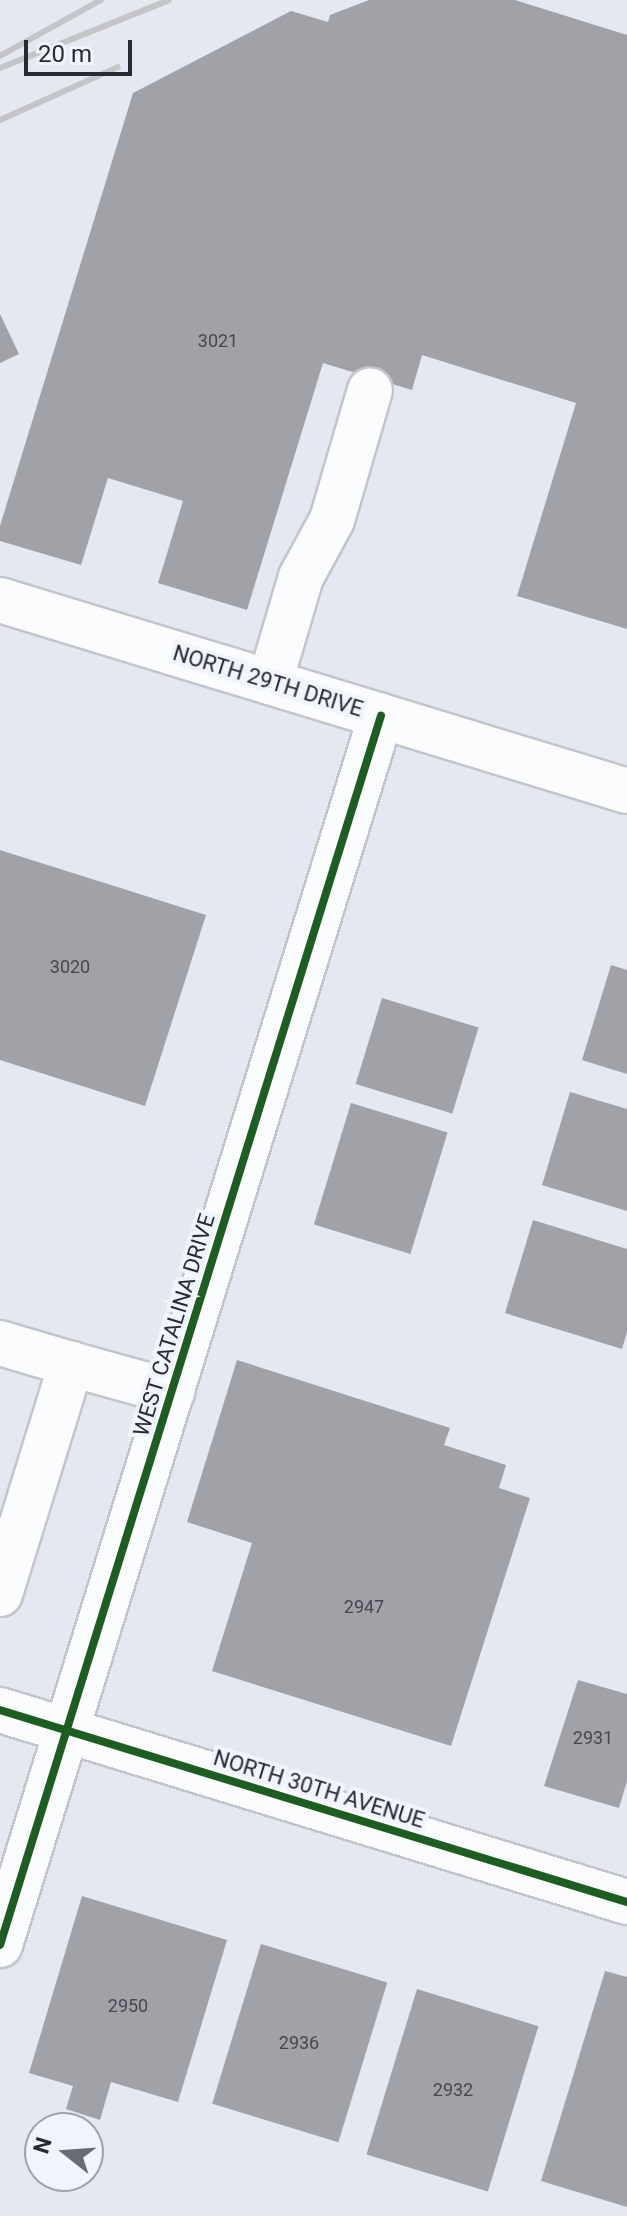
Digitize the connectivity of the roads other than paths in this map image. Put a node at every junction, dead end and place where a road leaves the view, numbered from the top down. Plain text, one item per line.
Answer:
1 (370, 390) dead end
2 (0, 600) edge
3 (270, 682) junction
4 (381, 716) junction
5 (627, 791) edge
6 (0, 1343) edge
7 (71, 1364) junction
8 (172, 1392) junction
9 (0, 1594) edge
10 (0, 1710) edge
11 (67, 1730) junction
12 (627, 1902) edge
13 (0, 1945) edge

1 - 3 street
2 - 3 street, NORTH 29TH DRIVE
3 - 4 street, NORTH 29TH DRIVE
4 - 5 street, NORTH 29TH DRIVE
4 - 8 street, WEST CATALINA DRIVE
6 - 7 street
7 - 8 street
7 - 9 street
8 - 11 street, WEST CATALINA DRIVE
10 - 11 street, NORTH 30TH AVENUE
11 - 12 street, NORTH 30TH AVENUE
11 - 13 street, WEST CATALINA DRIVE

